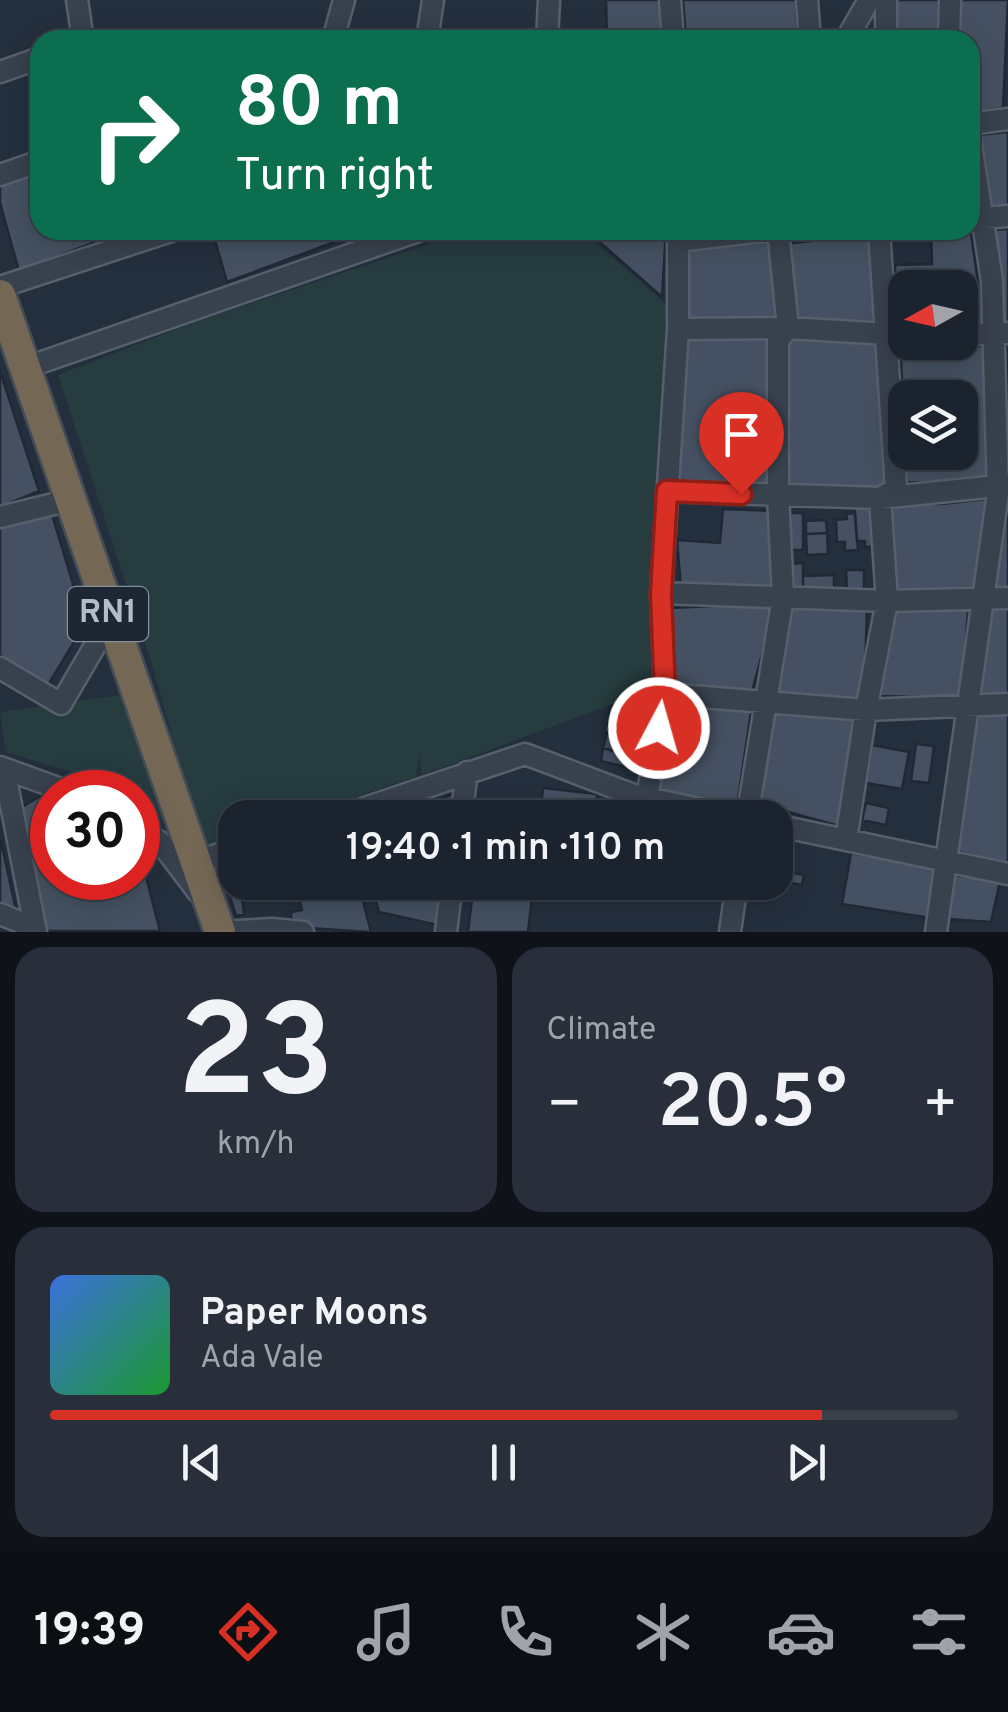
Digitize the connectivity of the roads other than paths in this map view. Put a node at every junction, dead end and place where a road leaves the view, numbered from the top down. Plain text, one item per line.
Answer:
1 (77, 0) edge
2 (344, 0) edge
3 (433, 0) edge
4 (549, 0) edge
5 (670, 0) edge
6 (807, 0) edge
7 (869, 0) edge
8 (886, 0) edge
9 (950, 0) edge
10 (82, 30) edge
11 (335, 30) edge
12 (428, 30) edge
13 (548, 30) edge
14 (672, 30) edge
15 (809, 30) edge
16 (852, 30) edge
17 (886, 30) edge
18 (949, 30) edge
19 (30, 62) edge
20 (0, 72) edge
21 (1008, 119) edge
22 (980, 123) edge
23 (30, 164) edge
24 (0, 175) edge
25 (1008, 216) edge
26 (980, 218) edge
27 (980, 234) edge
28 (125, 240) edge
29 (387, 240) edge
30 (678, 240) edge
31 (779, 240) edge
32 (881, 240) edge
33 (0, 287) edge
34 (888, 290) edge
35 (0, 294) edge
36 (788, 328) junction
37 (678, 329) junction
38 (1001, 333) edge
39 (888, 335) edge
40 (894, 360) edge
41 (25, 368) junction
42 (1003, 485) edge
43 (667, 491) junction
44 (778, 495) junction
45 (880, 498) junction
46 (70, 500) junction
47 (0, 516) edge
48 (661, 594) junction
49 (782, 597) junction
50 (1008, 598) edge
51 (984, 599) junction
52 (888, 601) junction
53 (110, 620) junction
54 (0, 668) edge
55 (665, 694) junction
56 (765, 702) junction
57 (1008, 704) edge
58 (967, 705) junction
59 (866, 710) junction
60 (2, 768) edge
61 (467, 772) junction
62 (30, 778) edge
63 (647, 798) junction
64 (387, 800) edge
65 (463, 800) edge
66 (657, 800) edge
67 (747, 800) edge
68 (793, 829) edge
69 (846, 840) junction
70 (160, 842) edge
71 (218, 855) edge
72 (195, 862) junction
73 (946, 862) junction
74 (1008, 874) edge
75 (450, 900) edge
76 (735, 900) edge
77 (0, 914) edge
78 (218, 926) edge
79 (35, 930) edge
80 (303, 932) edge
81 (446, 932) edge
82 (730, 932) edge
83 (936, 932) edge

1 - 10 street
2 - 11 street
3 - 12 street
4 - 13 street
5 - 14 street
6 - 15 street
7 - 16 street
8 - 17 street
9 - 18 street
19 - 20 street
21 - 22 street
23 - 24 street
25 - 26 street
27 - 38 street
28 - 33 street
29 - 41 street
30 - 37 street
31 - 36 street
32 - 34 street
35 - 41 highway, RN1
36 - 37 street
36 - 39 street
36 - 44 street
37 - 43 street
38 - 42 street
40 - 45 street
41 - 46 highway, RN1
42 - 45 street
42 - 51 street
43 - 44 street
43 - 48 street
44 - 45 street
44 - 49 street
45 - 52 street
46 - 47 street
46 - 53 highway, RN1
48 - 49 street
48 - 55 street
49 - 52 street
49 - 56 street
50 - 51 street
51 - 52 street
51 - 58 street
52 - 59 street
53 - 54 street
53 - 72 highway, RN1
55 - 56 street
55 - 63 street
56 - 59 street
56 - 67 street
57 - 58 street
58 - 59 street
58 - 73 street
59 - 69 street
60 - 62 street
60 - 79 street
61 - 63 street
61 - 64 street
61 - 65 street
63 - 66 street
68 - 69 street
69 - 73 street
70 - 78 street
71 - 72 street
72 - 78 highway, RN1
73 - 74 street
73 - 83 street
75 - 81 street
76 - 82 street
77 - 79 street
78 - 80 street

